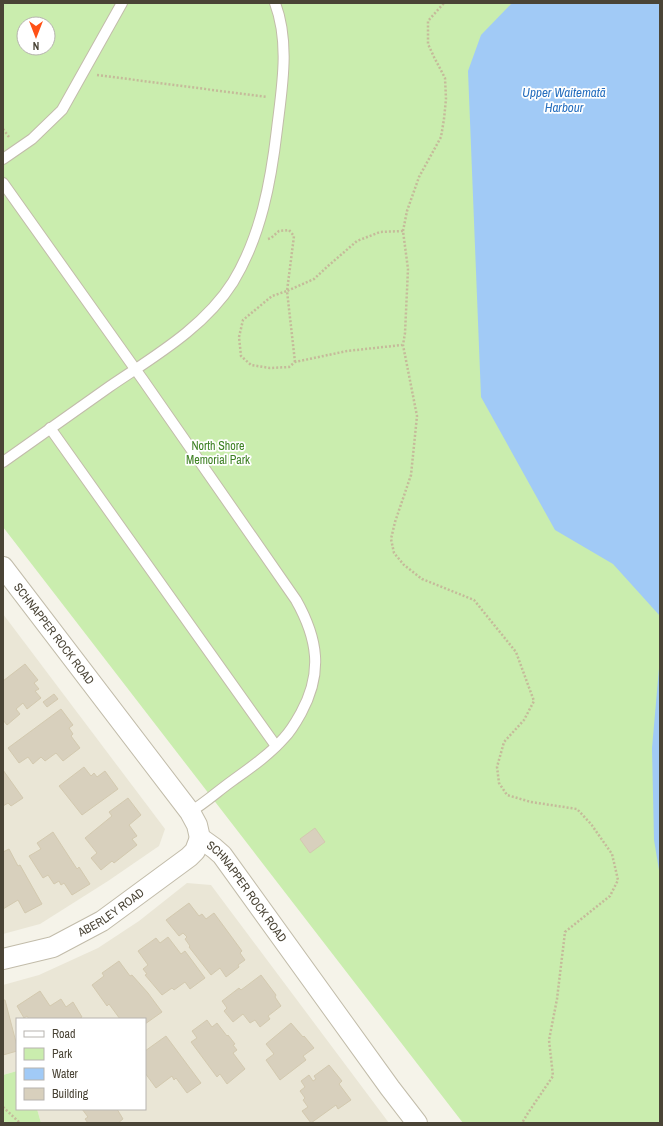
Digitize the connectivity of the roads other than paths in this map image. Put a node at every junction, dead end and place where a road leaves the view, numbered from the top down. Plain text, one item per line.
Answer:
1 (122, 3) edge
2 (275, 3) edge
3 (3, 159) edge
4 (3, 184) edge
5 (136, 370) junction
6 (50, 428) junction
7 (3, 462) edge
8 (3, 567) edge
9 (276, 746) junction
10 (190, 812) junction
11 (200, 838) junction
12 (3, 959) edge
13 (417, 1123) edge

1 - 3 lane
2 - 5 lane
4 - 5 lane
5 - 6 lane
5 - 9 lane
6 - 7 lane
6 - 9 lane
8 - 10 street, SCHNAPPER ROCK ROAD
9 - 10 lane
10 - 11 street, SCHNAPPER ROCK ROAD
11 - 12 street, ABERLEY ROAD
11 - 13 street, SCHNAPPER ROCK ROAD

